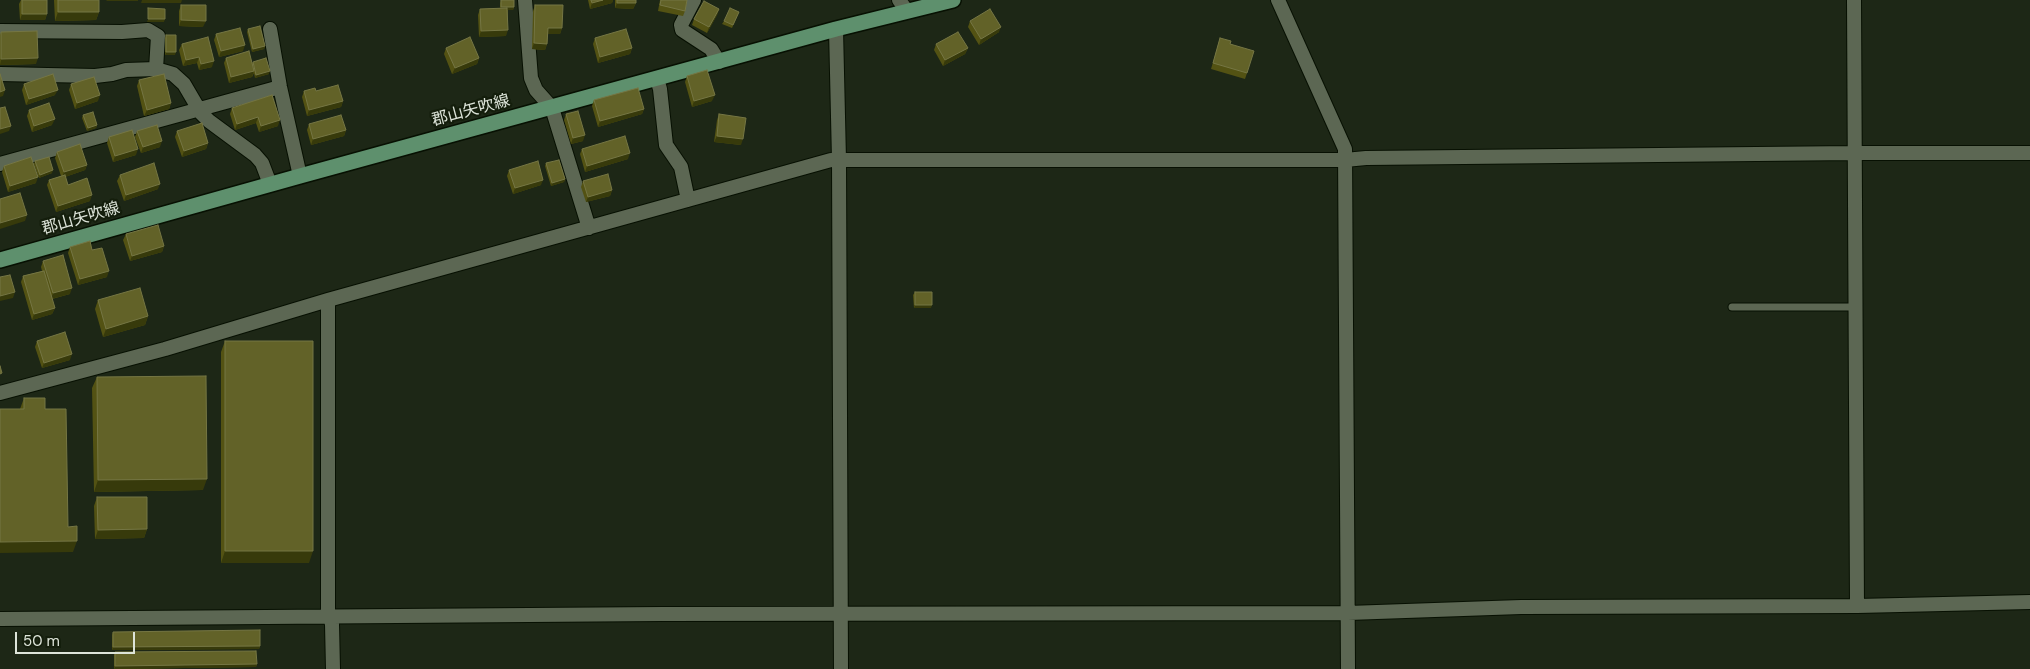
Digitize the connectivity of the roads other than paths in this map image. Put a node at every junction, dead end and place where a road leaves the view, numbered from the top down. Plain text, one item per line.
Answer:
1 (525, 0) edge
2 (694, 0) edge
3 (952, 0) edge
4 (1278, 0) edge
5 (1854, 0) edge
6 (903, 6) edge
7 (270, 29) dead end
8 (836, 29) junction
9 (0, 31) edge
10 (719, 62) junction
11 (156, 69) junction
12 (0, 74) edge
13 (657, 79) junction
14 (280, 87) junction
15 (552, 108) junction
16 (199, 110) junction
17 (1854, 153) junction
18 (2030, 153) edge
19 (839, 160) junction
20 (1345, 160) junction
21 (0, 164) edge
22 (300, 176) junction
23 (270, 184) junction
24 (688, 200) junction
25 (589, 228) junction
26 (0, 260) edge
27 (328, 300) junction
28 (1732, 307) dead end
29 (1854, 307) junction
30 (0, 393) edge
31 (2030, 602) edge
32 (1857, 606) junction
33 (841, 613) junction
34 (1348, 613) junction
35 (331, 617) junction
36 (0, 619) edge
37 (333, 669) edge
38 (841, 669) edge
39 (1348, 669) edge

1 - 15 street
2 - 10 street
3 - 6 main road, 郡山矢吹線
4 - 20 street
5 - 17 street
6 - 8 main road, 郡山矢吹線
7 - 14 street
8 - 10 main road, 郡山矢吹線
8 - 19 street
9 - 11 street
10 - 13 main road, 郡山矢吹線
11 - 12 street
11 - 16 street
13 - 15 main road, 郡山矢吹線
13 - 24 street
14 - 16 street
14 - 22 street
15 - 22 main road, 郡山矢吹線
15 - 25 street
16 - 21 street
16 - 23 street
17 - 18 street
17 - 20 street
17 - 29 street
19 - 20 street
19 - 24 street
19 - 33 street
20 - 34 street
22 - 23 main road, 郡山矢吹線
23 - 26 main road, 郡山矢吹線
24 - 25 street
25 - 27 street
27 - 30 street
27 - 35 street
28 - 29 lane
29 - 32 street
31 - 32 street
32 - 34 street
33 - 34 street
33 - 35 street
33 - 38 street
34 - 39 street
35 - 36 street
35 - 37 street

